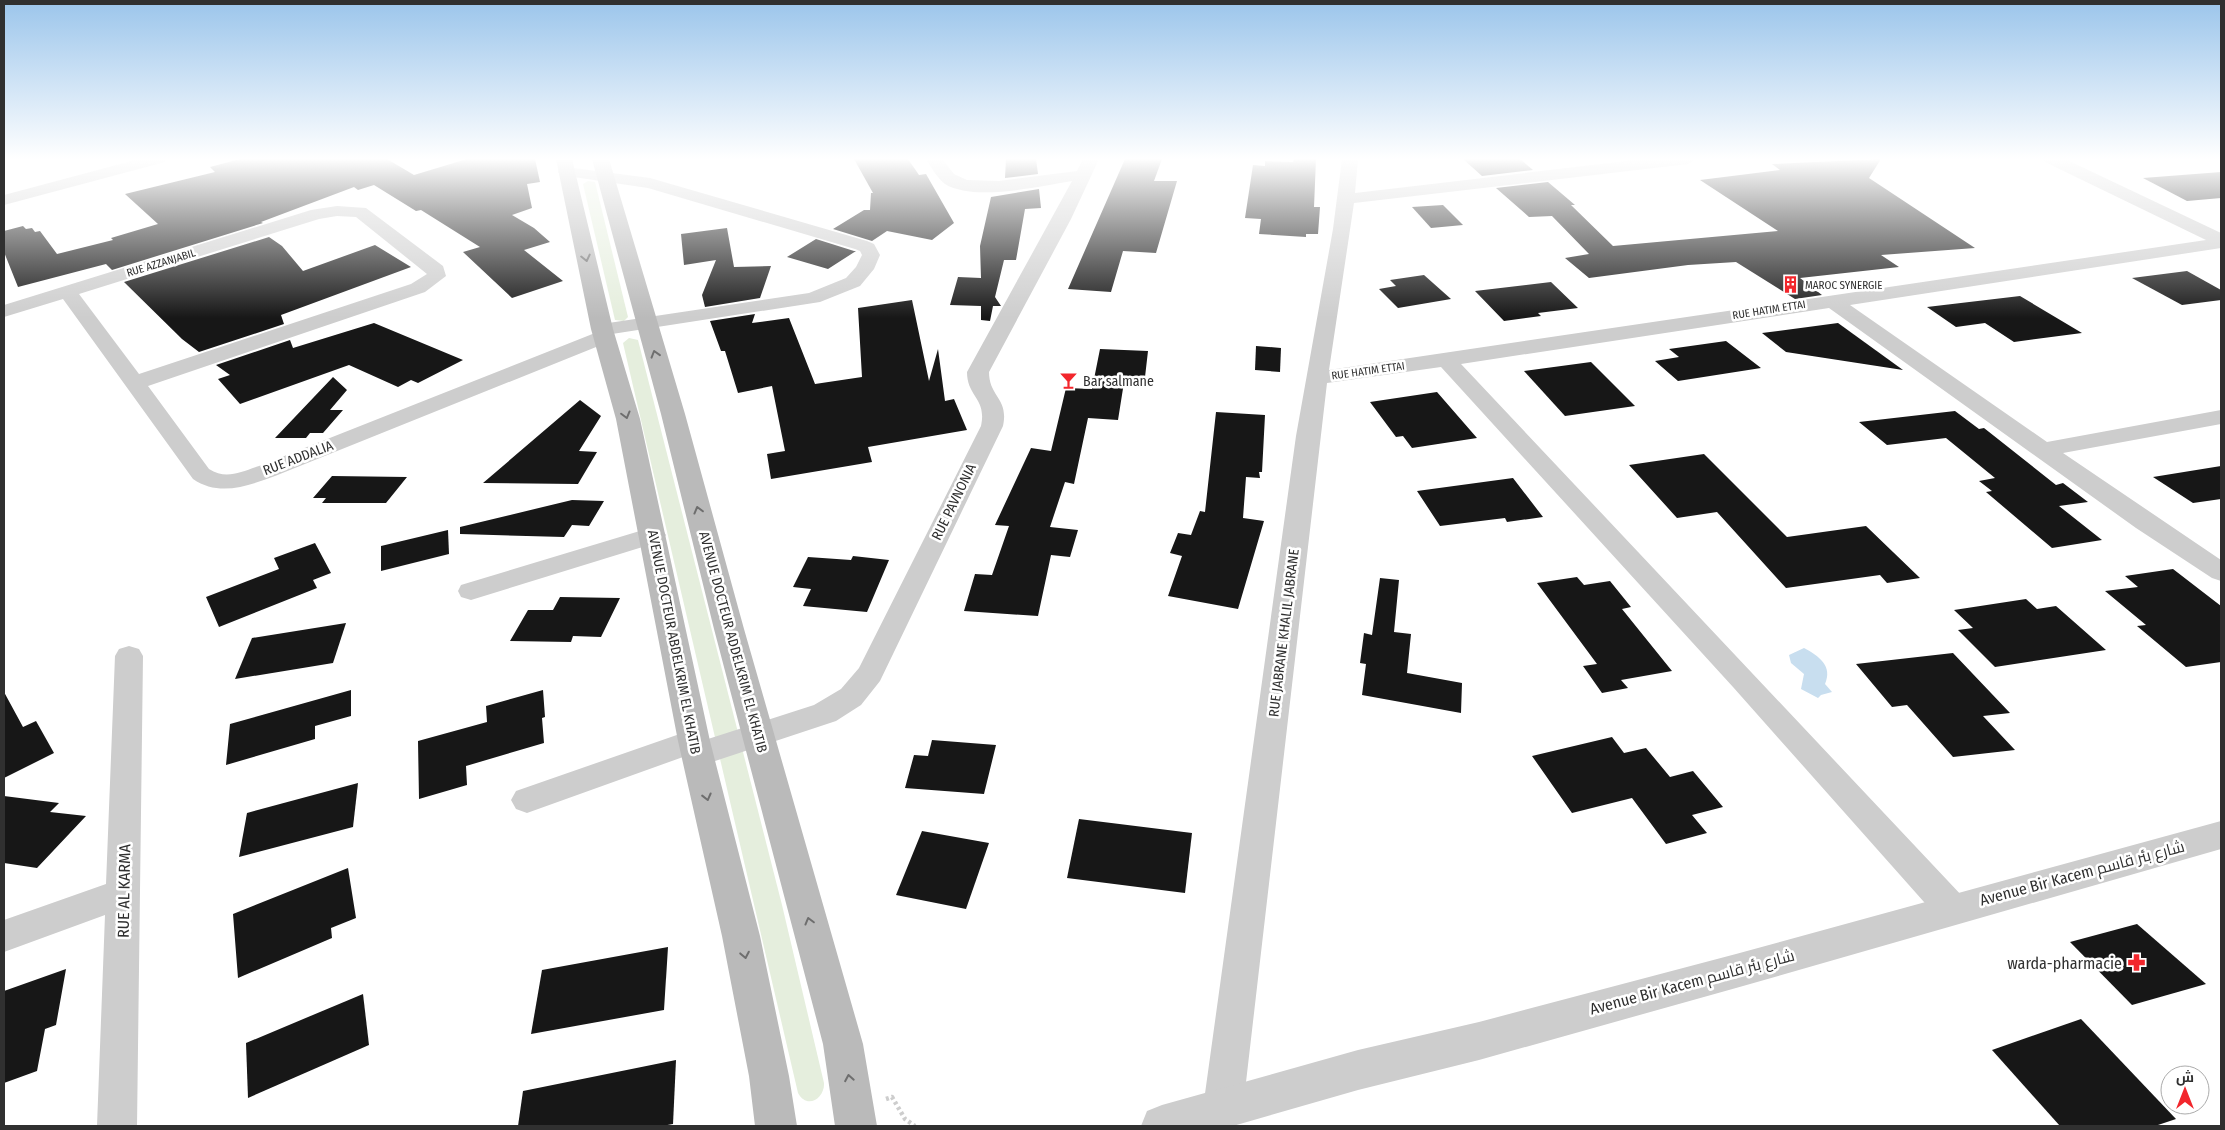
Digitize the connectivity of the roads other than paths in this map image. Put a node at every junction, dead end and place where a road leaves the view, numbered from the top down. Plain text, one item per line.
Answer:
1 (339, 212) edge
2 (356, 212) edge
3 (575, 212) edge
4 (614, 212) edge
5 (749, 212) edge
6 (1065, 212) edge
7 (1345, 212) edge
8 (2160, 212) edge
9 (2221, 241) edge
10 (67, 292) junction
11 (1830, 300) junction
12 (4, 311) edge
13 (645, 322) junction
14 (603, 333) junction
15 (1446, 360) junction
16 (1316, 378) junction
17 (135, 383) junction
18 (2221, 417) edge
19 (2044, 450) junction
20 (652, 535) junction
21 (2221, 572) edge
22 (471, 591) dead end
23 (129, 656) dead end
24 (758, 734) junction
25 (695, 748) junction
26 (527, 800) dead end
27 (2221, 835) edge
28 (124, 893) junction
29 (1952, 909) junction
30 (4, 936) edge
31 (1223, 1108) junction
32 (117, 1126) edge
33 (776, 1126) edge
34 (856, 1126) edge
35 (1162, 1126) edge

1 - 10 street, RUE AZZANJABIL
2 - 17 street, RUE AZZANJABIL
3 -> 14 main road, AVENUE DOCTEUR ABDELKRIM EL KHATIB
4 - 13 main road, AVENUE DOCTEUR ADDELKRIM EL KHATIB
5 - 13 street, RUE ADDALIA
6 - 24 street, RUE PAVNONIA
7 - 16 street, RUE JABRANE KHALIL JABRANE
8 - 9 street
9 - 11 street, RUE HATIM ETTAI
10 - 12 street, RUE AZZANJABIL
10 - 17 street, RUE ADDALIA
11 - 15 street, RUE HATIM ETTAI
11 - 19 street
13 - 14 street, RUE ADDALIA
24 -> 13 main road, AVENUE DOCTEUR ADDELKRIM EL KHATIB
14 - 17 street, RUE ADDALIA
14 -> 20 main road, AVENUE DOCTEUR ABDELKRIM EL KHATIB
15 - 16 street, RUE HATIM ETTAI
15 - 29 street
16 - 31 street, RUE JABRANE KHALIL JABRANE
18 - 19 street
19 - 21 street
20 - 22 street
20 - 25 main road, AVENUE DOCTEUR ABDELKRIM EL KHATIB
23 - 28 street, RUE AL KARMA
24 - 25 street, RUE PAVNONIA
34 -> 24 main road, AVENUE DOCTEUR ADDELKRIM EL KHATIB
25 - 26 street, RUE PAVNONIA
25 -> 33 main road, AVENUE DOCTEUR ABDELKRIM EL KHATIB
27 - 29 street, Avenue Bir Kacem شارع بئر قاسم
28 - 30 street
28 - 32 street, RUE AL KARMA
29 - 31 street, Avenue Bir Kacem شارع بئر قاسم
31 - 35 street, Avenue Bir Kacem شارع بئر قاسم

